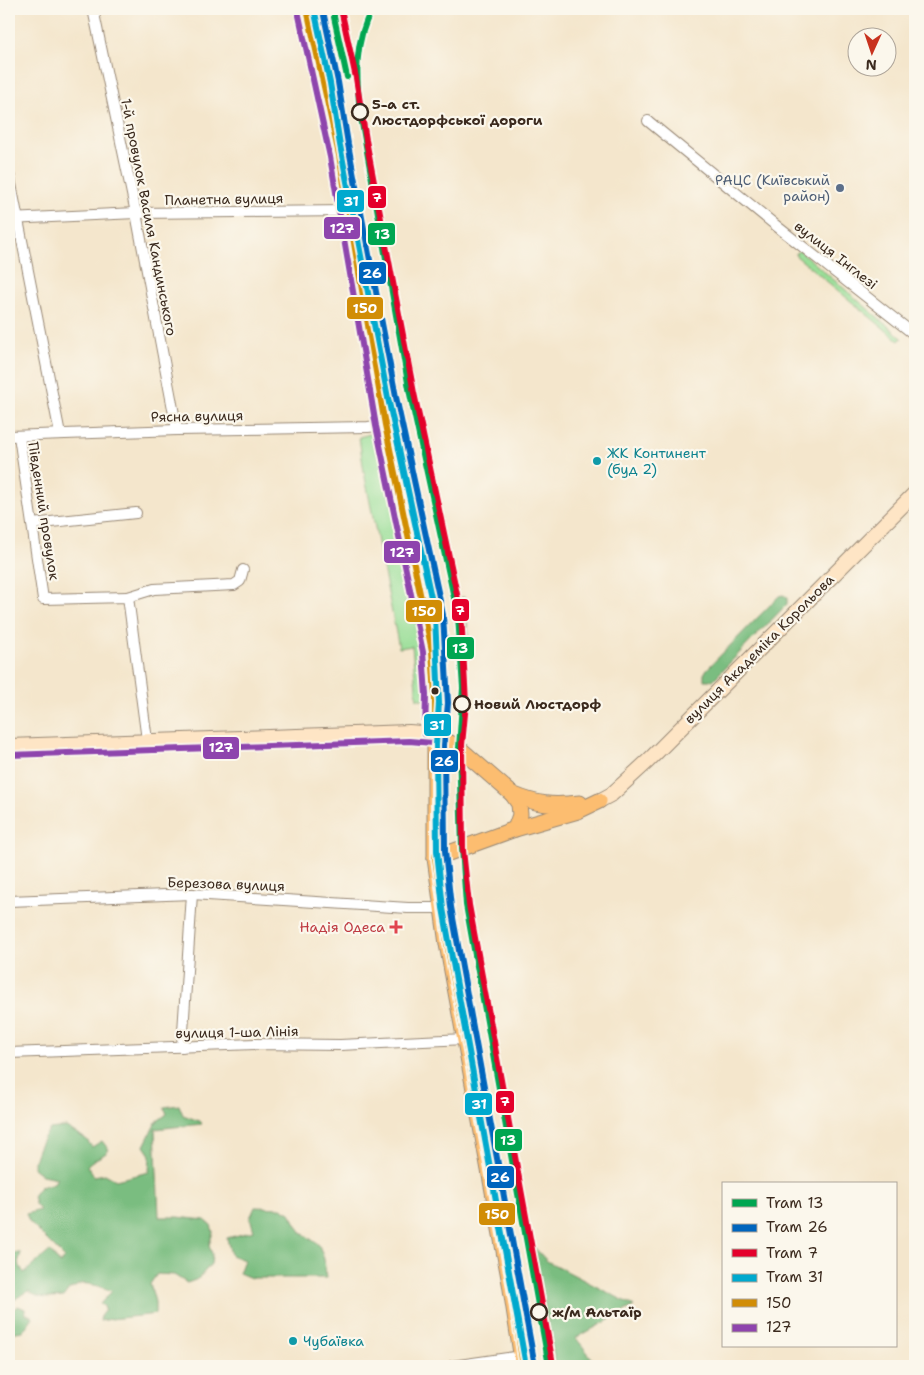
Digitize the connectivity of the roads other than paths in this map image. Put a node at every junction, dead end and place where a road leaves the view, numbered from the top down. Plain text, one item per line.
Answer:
1 (93, 9) edge
2 (307, 9) edge
3 (648, 121) dead end
4 (9, 174) edge
5 (350, 211) junction
6 (136, 213) junction
7 (13, 219) edge
8 (915, 335) edge
9 (386, 425) junction
10 (177, 430) junction
11 (60, 434) junction
12 (14, 436) edge
13 (915, 493) edge
14 (136, 513) dead end
15 (32, 524) junction
16 (243, 570) dead end
17 (128, 597) junction
18 (434, 734) junction
19 (147, 740) junction
20 (9, 746) edge
21 (512, 794) junction
22 (599, 801) junction
23 (514, 828) junction
24 (435, 858) junction
25 (192, 894) junction
26 (9, 901) edge
27 (442, 908) junction
28 (465, 1039) junction
29 (182, 1047) junction
30 (9, 1052) edge
31 (522, 1361) edge
32 (452, 1366) edge

1 - 6 street, 1-й провулок Василя Кандинського
2 - 5 main road
3 - 8 street, вулиця Інглезі
4 - 7 street
5 - 6 street, Планетна вулиця
5 - 9 main road
6 - 7 street, Планетна вулиця
6 - 10 street, 1-й провулок Василя Кандинського
7 - 11 street
9 - 10 street, Рясна вулиця
9 - 18 main road
10 - 11 street, Рясна вулиця
11 - 12 street, Рясна вулиця
12 - 15 street, Південний провулок
13 - 22 main road, вулиця Академіка Корольова
14 - 15 street
15 - 17 street, Південний провулок
16 - 17 street
17 - 19 street
18 - 19 main road
18 - 21 main road
18 - 24 main road
19 - 20 main road
21 - 22 main road
21 - 23 main road
22 - 23 main road
23 - 24 main road
24 - 27 main road
25 - 26 street, Березова вулиця
25 - 27 street, Березова вулиця
25 - 29 street
27 - 28 main road
28 - 29 street, вулиця 1-ша Лінія
28 - 31 main road
29 - 30 street, вулиця 1-ша Лінія
31 - 32 street

